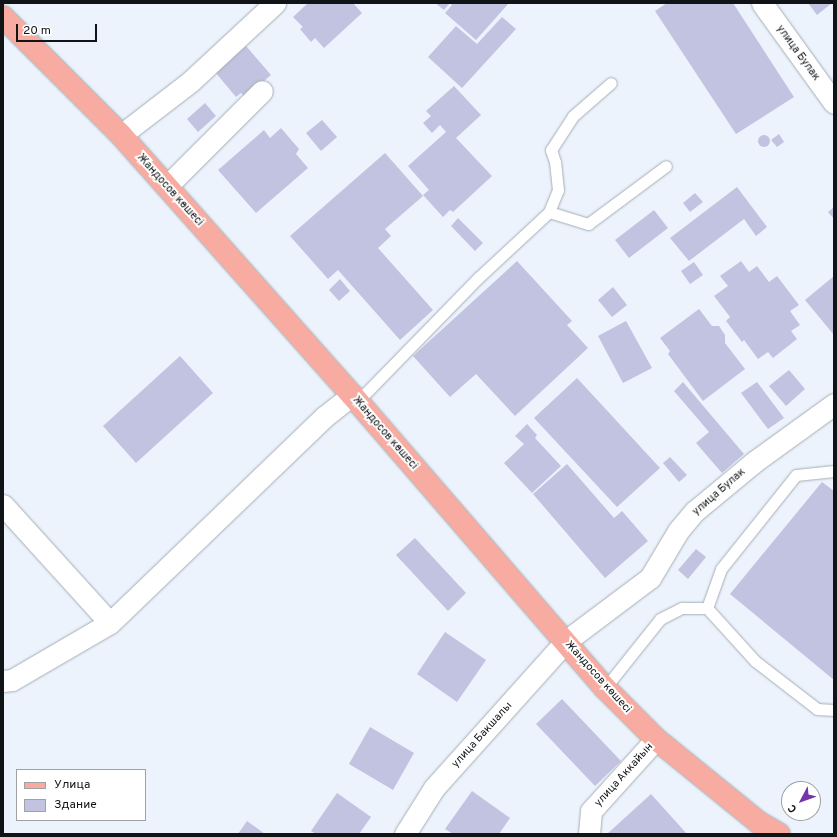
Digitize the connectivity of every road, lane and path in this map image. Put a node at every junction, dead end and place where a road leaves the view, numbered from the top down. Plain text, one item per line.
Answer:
1 (275, 3) edge
2 (762, 3) edge
3 (3, 17) edge
4 (611, 83) dead end
5 (262, 91) dead end
6 (834, 103) edge
7 (121, 135) junction
8 (666, 166) dead end
9 (167, 186) junction
10 (548, 212) junction
11 (355, 398) junction
12 (834, 404) edge
13 (834, 471) edge
14 (3, 505) edge
15 (707, 608) junction
16 (110, 623) junction
17 (566, 641) junction
18 (3, 681) edge
19 (605, 688) junction
20 (834, 710) edge
21 (656, 739) junction
22 (405, 834) edge
23 (589, 834) edge
24 (779, 834) edge

1 - 7 street
2 - 6 street, улица Булак
3 - 7 main road, Жандосов көшесі
4 - 10 lane
5 - 9 street
7 - 9 main road, Жандосов көшесі
8 - 10 lane
9 - 11 main road, Жандосов көшесі
10 - 11 lane
11 - 16 street
11 - 17 main road, Жандосов көшесі
12 - 17 street, улица Булак
13 - 15 lane
14 - 16 street
15 - 19 lane
15 - 20 lane
16 - 18 street
17 - 19 main road, Жандосов көшесі
17 - 22 street, улица Бакшалы
19 - 21 main road, Жандосов көшесі
21 - 23 street, улица Аккайын
21 - 24 main road, Жандосов көшесі

